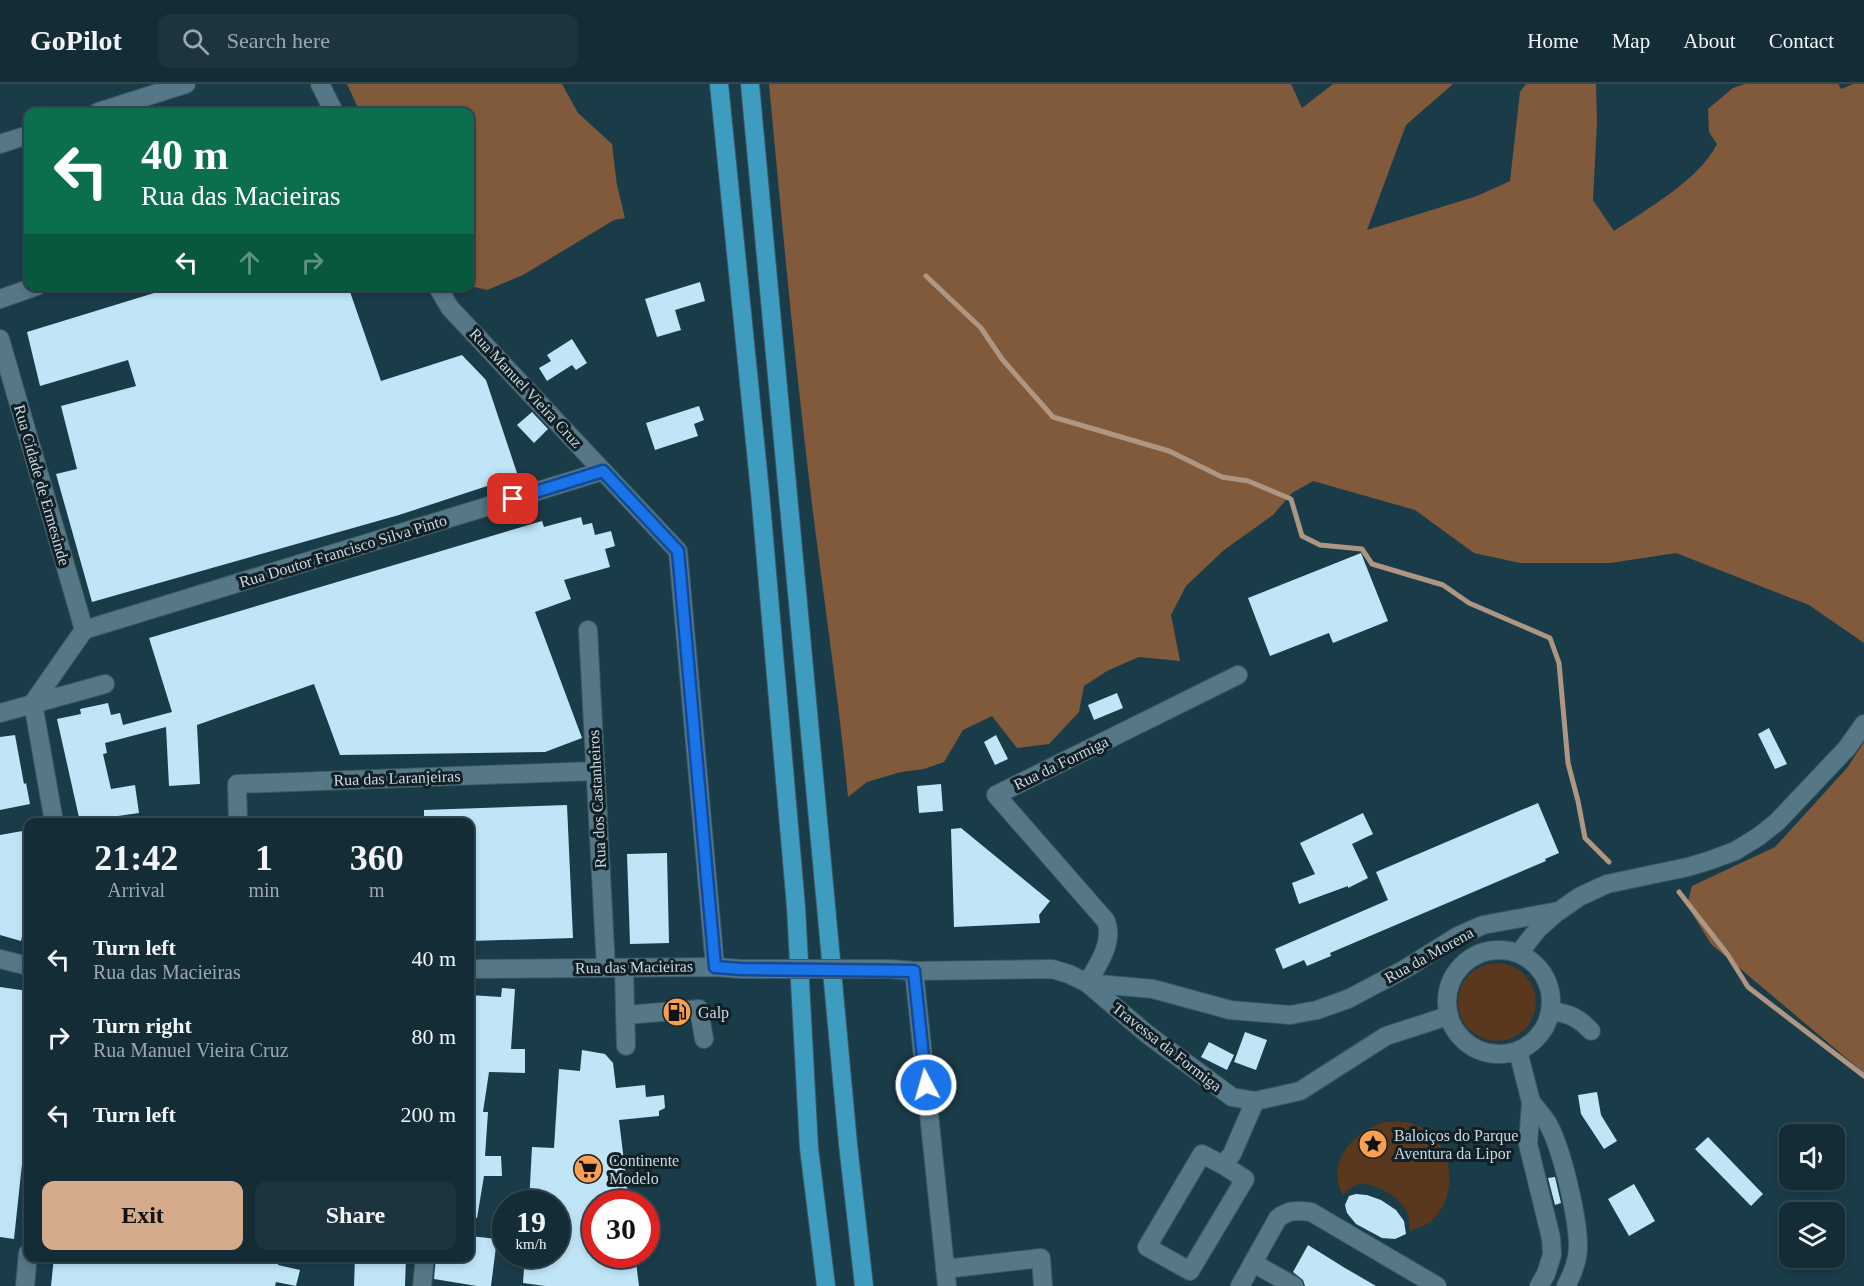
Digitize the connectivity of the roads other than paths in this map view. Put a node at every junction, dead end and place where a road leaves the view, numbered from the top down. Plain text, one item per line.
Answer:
1 (186, 84) edge
2 (320, 84) edge
3 (719, 84) edge
4 (750, 84) edge
5 (111, 108) edge
6 (332, 108) edge
7 (24, 136) edge
8 (0, 144) edge
9 (24, 291) edge
10 (439, 291) edge
11 (0, 299) edge
12 (0, 339) edge
13 (603, 471) junction
14 (84, 630) junction
15 (588, 630) dead end
16 (1238, 675) dead end
17 (105, 684) dead end
18 (33, 703) junction
19 (0, 713) edge
20 (1864, 724) edge
21 (596, 771) junction
22 (53, 818) edge
23 (238, 818) edge
24 (1559, 911) junction
25 (1519, 953) junction
26 (0, 959) edge
27 (24, 965) edge
28 (715, 967) junction
29 (615, 968) junction
30 (474, 969) edge
31 (914, 971) junction
32 (1087, 983) junction
33 (1551, 1011) junction
34 (625, 1015) junction
35 (1448, 1016) junction
36 (1591, 1031) dead end
37 (704, 1039) dead end
38 (626, 1046) dead end
39 (1518, 1051) junction
40 (1255, 1101) junction
41 (1531, 1102) junction
42 (1223, 1165) junction
43 (27, 1262) edge
44 (424, 1262) edge
45 (1253, 1263) junction
46 (946, 1277) edge
47 (1429, 1284) edge
48 (25, 1286) edge
49 (422, 1286) edge
50 (826, 1286) edge
51 (864, 1286) edge
52 (1043, 1286) edge
53 (1240, 1286) edge
54 (1294, 1286) edge
55 (1539, 1286) edge
56 (1566, 1286) edge

1 - 5 street
2 - 6 street
3 - 50 highway
4 - 51 highway
7 - 8 street
9 - 11 street
10 - 13 street, Rua Manuel Vieira Cruz
12 - 14 street, Rua Cidade de Ermesinde
13 - 14 street, Rua Doutor Francisco Silva Pinto
13 - 28 street, Rua Manuel Vieira Cruz
14 - 18 street
15 - 21 street, Rua dos Castanheiros
16 - 32 street, Rua da Formiga
17 - 18 street
18 - 19 street
18 - 22 street
20 - 24 street, Rua da Morena
21 - 23 street, Rua das Laranjeiras
21 - 29 street, Rua dos Castanheiros
24 - 25 street
24 - 32 street, Rua da Morena
25 - 33 street
25 - 35 street
26 - 27 street
28 - 29 street, Rua das Macieiras
28 - 31 street, Rua das Macieiras, bridge
29 - 30 street, Rua das Macieiras
29 - 34 street, Rua dos Castanheiros
31 - 32 street
31 - 46 street
32 - 40 street, Travessa da Formiga
33 - 36 street
33 - 39 street
34 - 37 street
34 - 38 street, Rua dos Castanheiros
35 - 39 street
35 - 40 street, Travessa da Formiga
39 - 41 street
40 - 42 street
41 - 55 street
41 - 56 street
42 - 42 street
43 - 48 street
44 - 49 street
45 - 47 street
45 - 53 street
45 - 54 street
46 - 52 street

